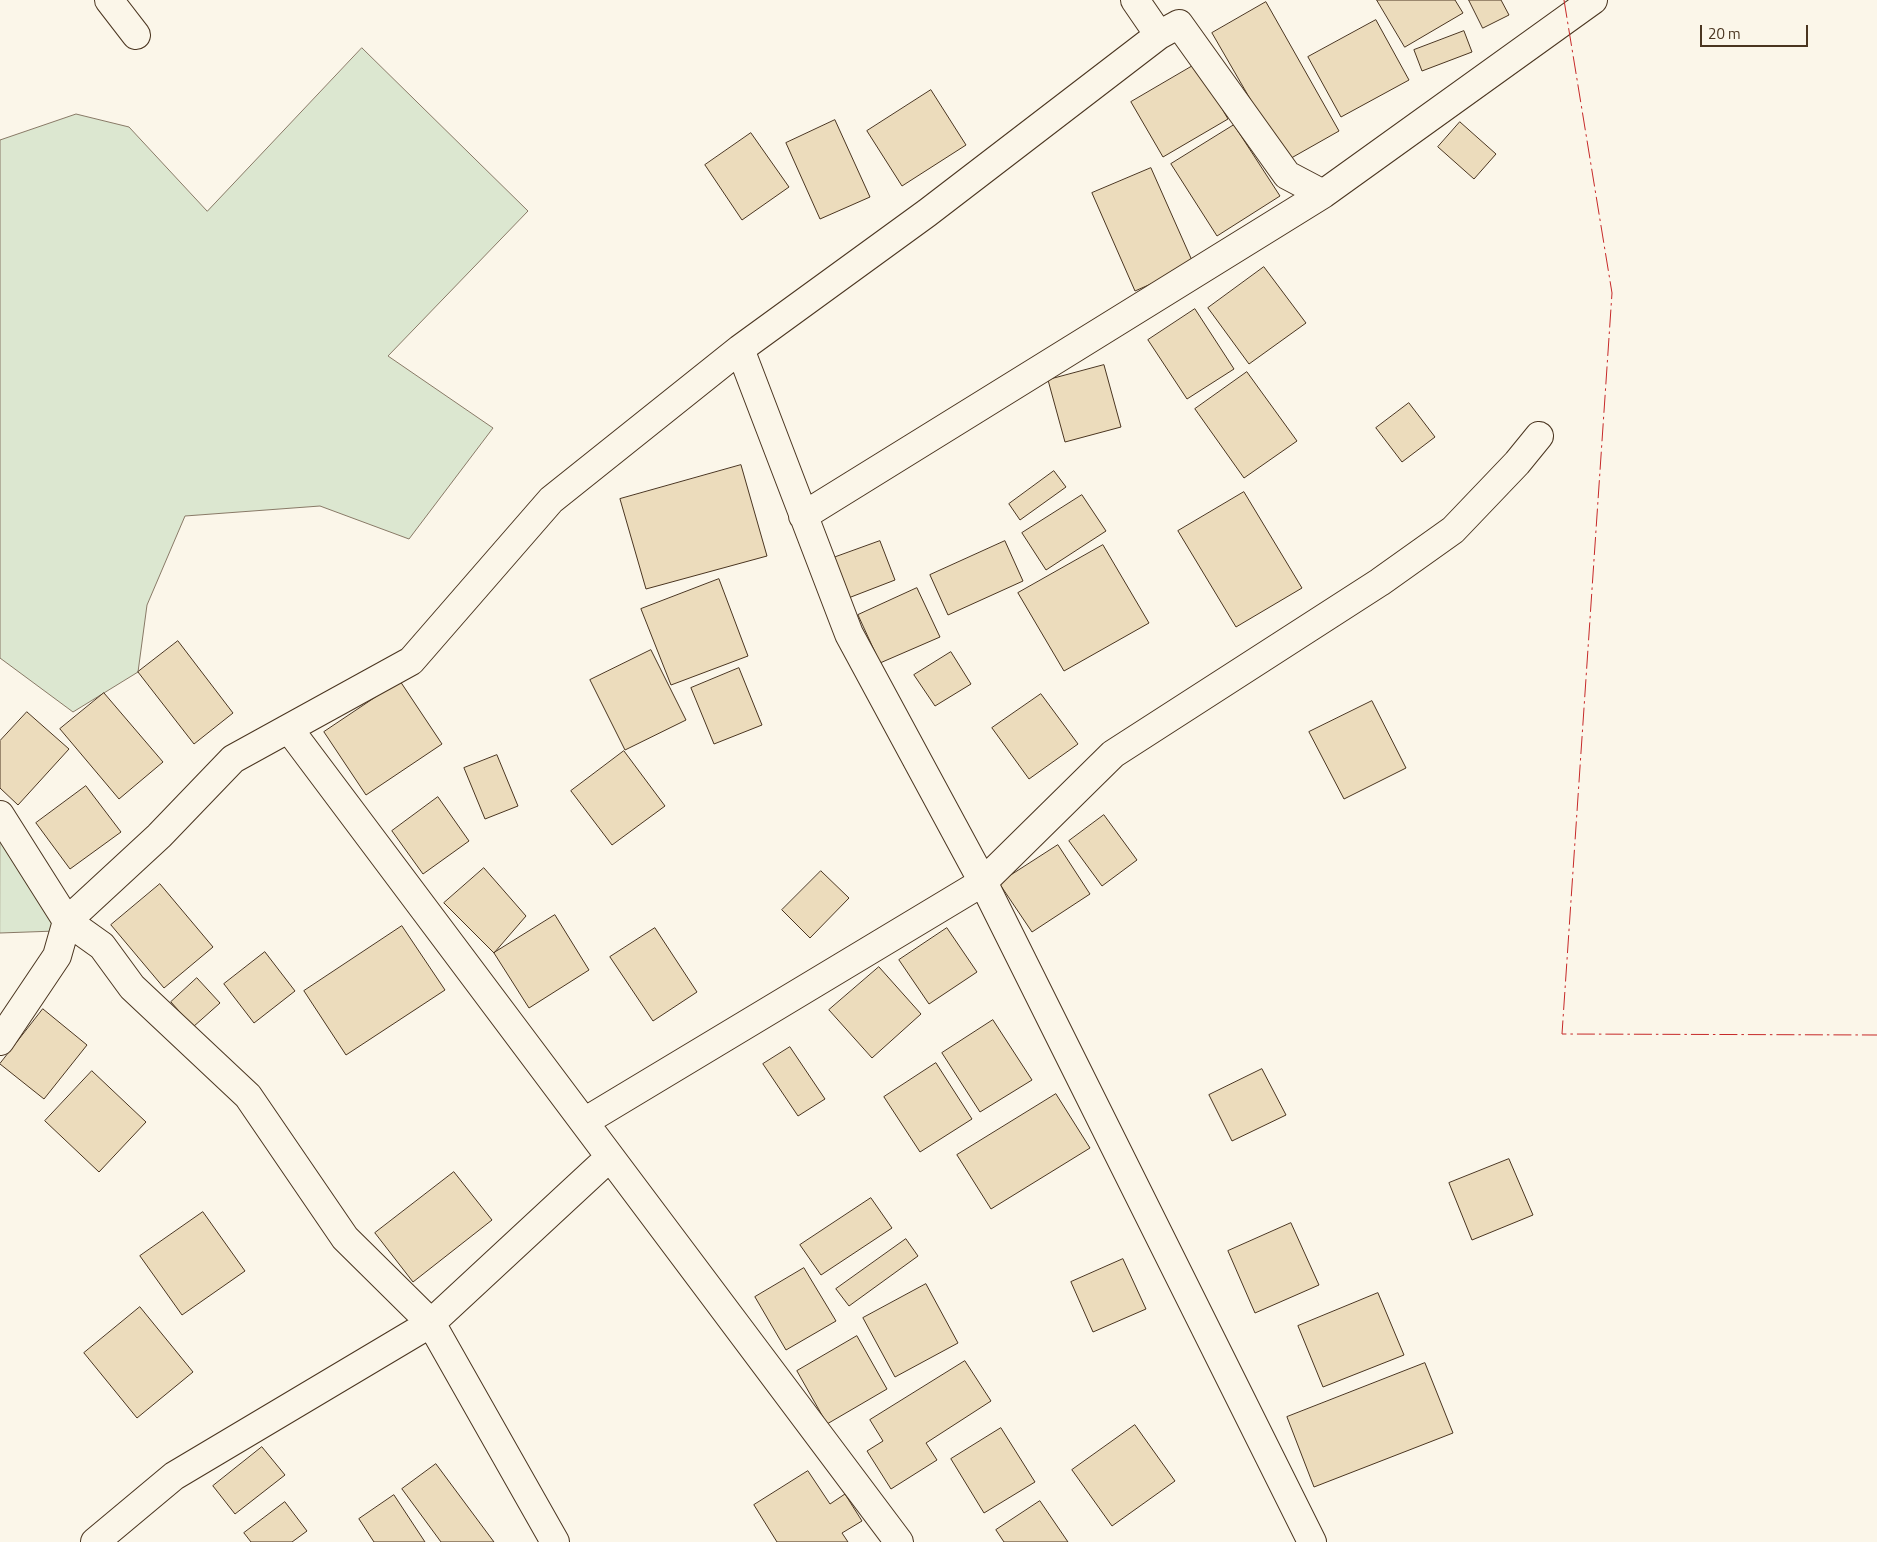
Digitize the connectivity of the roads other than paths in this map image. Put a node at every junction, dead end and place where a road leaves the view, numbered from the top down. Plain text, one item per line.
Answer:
1 (109, 0) edge
2 (1135, 0) edge
3 (1593, 0) edge
4 (136, 35) dead end
5 (1159, 35) junction
6 (1324, 194) junction
7 (740, 349) junction
8 (1539, 436) dead end
9 (803, 516) junction
10 (290, 728) junction
11 (0, 815) edge
12 (982, 882) junction
13 (67, 922) junction
14 (0, 1041) edge
15 (584, 1122) junction
16 (610, 1157) junction
17 (431, 1323) junction
18 (95, 1542) edge
19 (555, 1542) edge
20 (899, 1542) edge
21 (1312, 1542) edge

1 - 4 street
2 - 5 street
3 - 6 street
5 - 6 street
5 - 7 street
6 - 9 street
7 - 9 street
7 - 10 street
8 - 12 street
9 - 12 street
10 - 13 street
10 - 15 street
11 - 13 street
12 - 15 street
12 - 21 street
13 - 14 street
13 - 17 street
15 - 16 street
16 - 17 street
16 - 20 street
17 - 18 street
17 - 19 street

